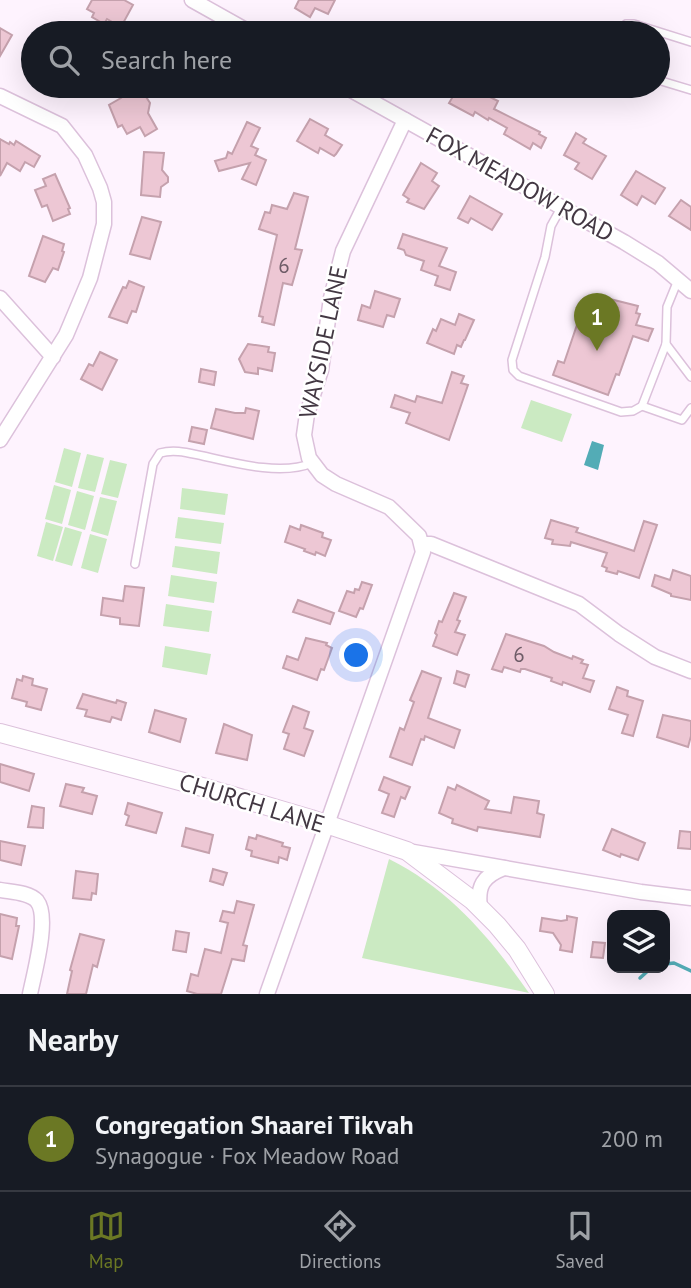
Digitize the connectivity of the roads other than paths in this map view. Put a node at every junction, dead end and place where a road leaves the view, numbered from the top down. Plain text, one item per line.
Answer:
1 (192, 0) edge
2 (230, 21) edge
3 (670, 35) edge
4 (691, 42) edge
5 (670, 84) edge
6 (691, 90) edge
7 (0, 96) edge
8 (366, 98) edge
9 (405, 120) junction
10 (561, 208) junction
11 (679, 279) junction
12 (691, 290) edge
13 (0, 298) edge
14 (666, 344) junction
15 (52, 357) junction
16 (691, 377) edge
17 (642, 406) junction
18 (691, 408) edge
19 (0, 440) edge
20 (312, 463) junction
21 (422, 544) junction
22 (135, 564) dead end
23 (691, 671) edge
24 (0, 733) edge
25 (328, 826) junction
26 (407, 851) junction
27 (506, 867) junction
28 (0, 890) edge
29 (691, 898) edge
30 (480, 908) junction
31 (30, 994) edge
32 (267, 994) edge
33 (545, 994) edge

1 - 2 street
3 - 4 lane
5 - 6 lane
7 - 15 street
8 - 9 street, FOX MEADOW ROAD
9 - 10 street, FOX MEADOW ROAD
9 - 20 street, WAYSIDE LANE
10 - 11 street, FOX MEADOW ROAD
10 - 17 lane
11 - 12 street, FOX MEADOW ROAD
11 - 14 lane
13 - 15 street
14 - 16 lane
14 - 17 lane
15 - 19 street
17 - 18 lane
20 - 21 street
20 - 22 lane
21 - 23 street
21 - 25 street
24 - 25 street, CHURCH LANE
25 - 26 street, CHURCH LANE
25 - 32 street
26 - 27 street, CHURCH LANE
26 - 30 street
27 - 29 street, CHURCH LANE
27 - 30 street
28 - 31 street
30 - 33 street

